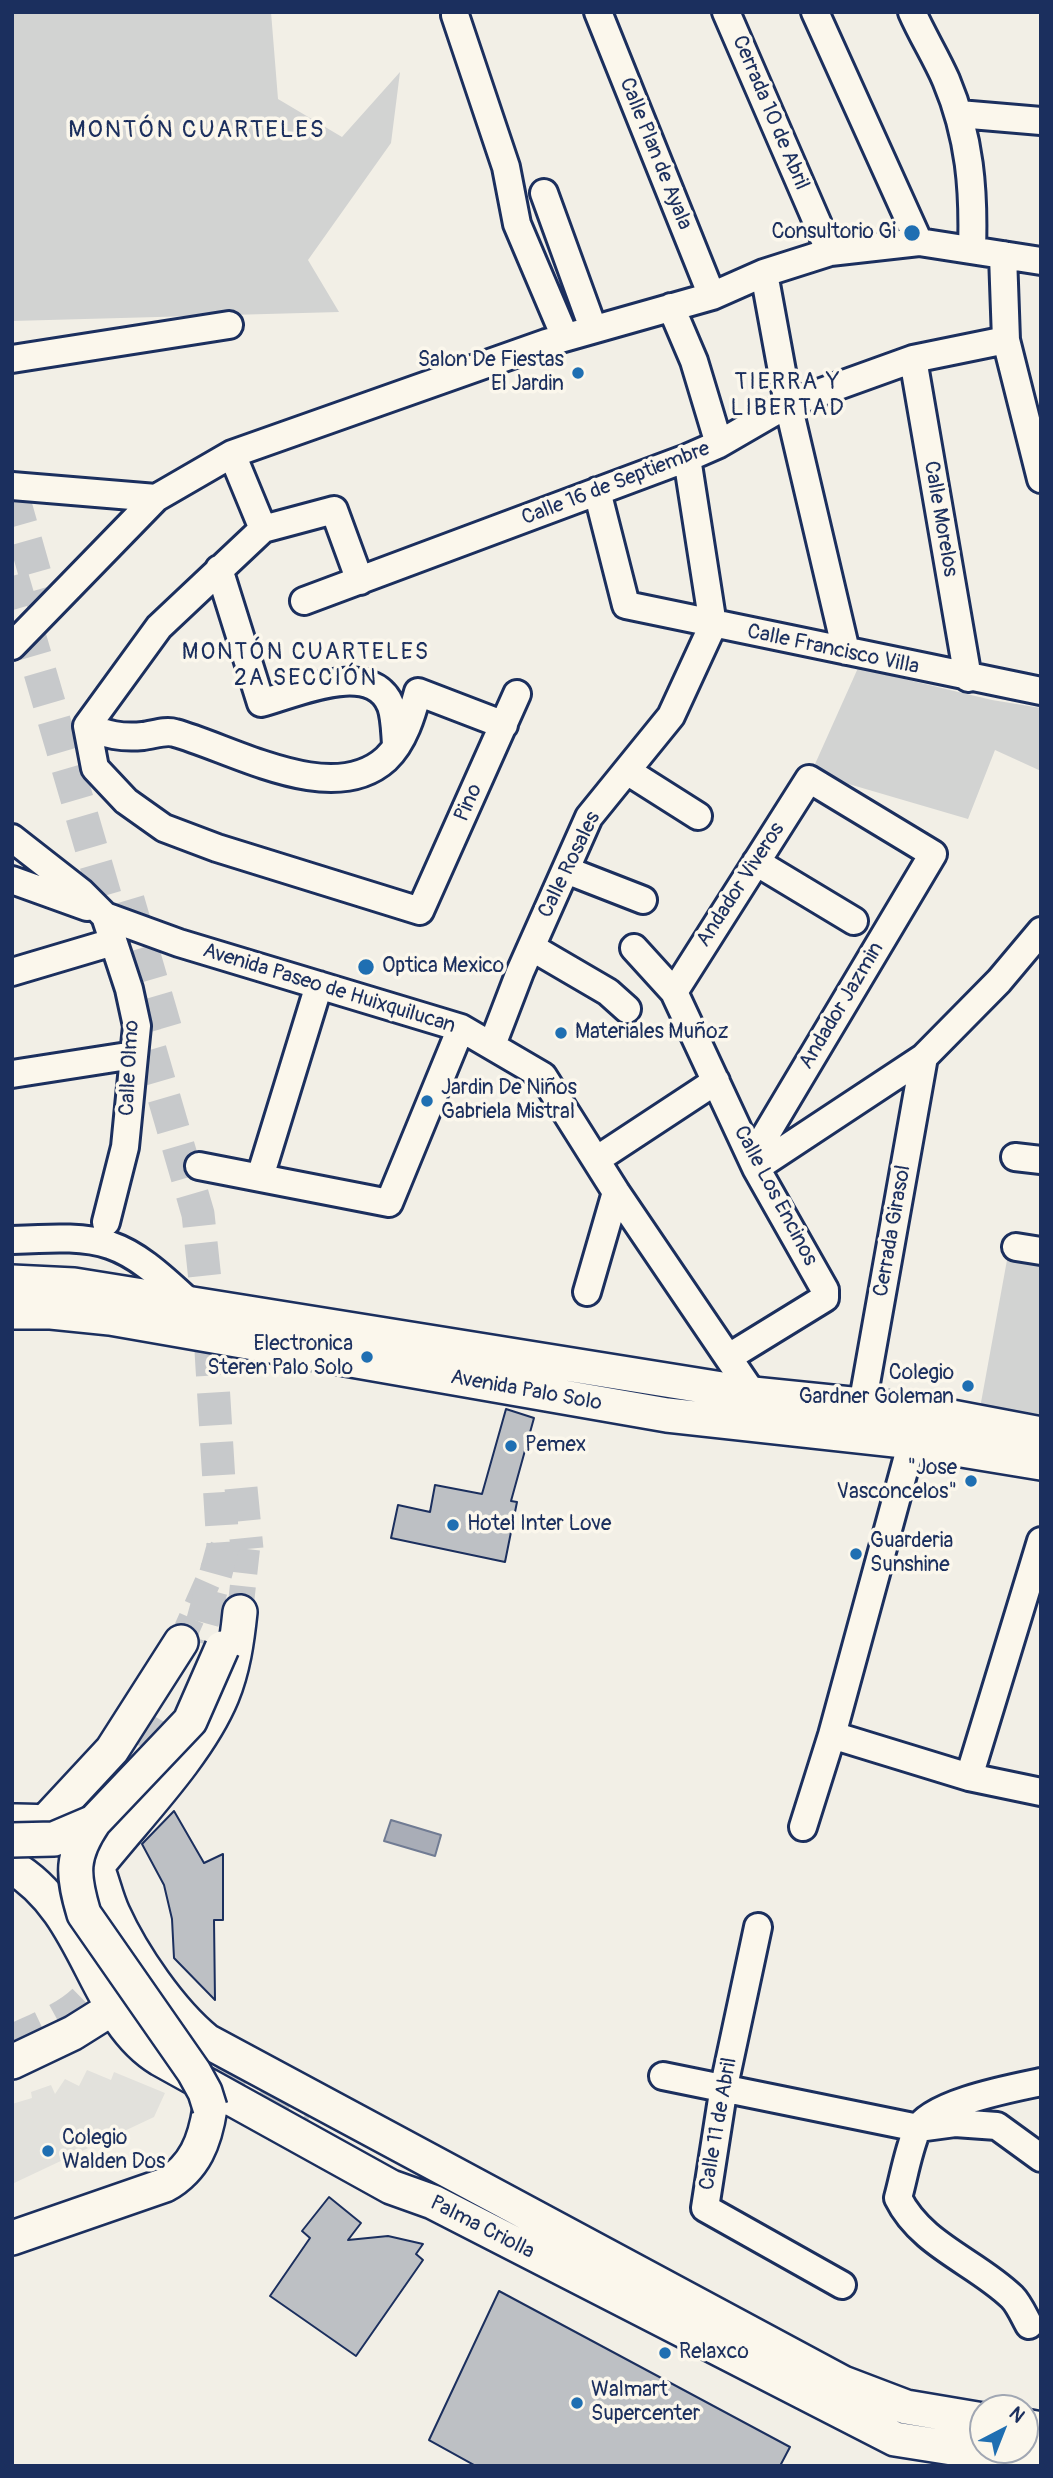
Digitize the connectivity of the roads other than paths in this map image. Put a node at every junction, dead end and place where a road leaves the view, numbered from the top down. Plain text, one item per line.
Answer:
1 (598, 12) edge
2 (726, 12) edge
3 (815, 12) edge
4 (912, 12) edge
5 (455, 15) dead end
6 (959, 114) junction
7 (1041, 121) edge
8 (544, 193) dead end
9 (919, 242) junction
10 (972, 250) junction
11 (830, 252) junction
12 (1003, 255) junction
13 (1041, 261) edge
14 (764, 273) junction
15 (712, 296) junction
16 (671, 306) junction
17 (229, 324) dead end
18 (593, 328) junction
19 (565, 337) junction
20 (1006, 340) junction
21 (12, 359) edge
22 (912, 359) junction
23 (788, 404) junction
24 (719, 444) junction
25 (232, 454) junction
26 (687, 458) junction
27 (1041, 478) edge
28 (12, 486) edge
29 (597, 491) junction
30 (156, 498) junction
31 (263, 529) junction
32 (219, 569) junction
33 (360, 581) junction
34 (304, 601) dead end
35 (713, 625) junction
36 (12, 646) edge
37 (846, 651) junction
38 (968, 678) junction
39 (1041, 691) edge
40 (517, 694) dead end
41 (504, 724) junction
42 (87, 726) junction
43 (396, 744) junction
44 (627, 771) junction
45 (809, 779) joint
46 (698, 816) dead end
47 (12, 838) edge
48 (756, 862) junction
49 (566, 870) junction
50 (12, 880) edge
51 (12, 894) edge
52 (643, 900) dead end
53 (104, 916) junction
54 (854, 921) dead end
55 (1041, 931) edge
56 (113, 942) junction
57 (531, 947) junction
58 (634, 948) dead end
59 (12, 972) edge
60 (319, 985) junction
61 (674, 992) junction
62 (626, 1009) dead end
63 (461, 1028) junction
64 (492, 1045) junction
65 (134, 1055) junction
66 (924, 1057) junction
67 (12, 1074) edge
68 (716, 1081) junction
69 (1015, 1157) dead end
70 (596, 1160) junction
71 (1041, 1160) edge
72 (754, 1163) junction
73 (199, 1166) dead end
74 (260, 1177) junction
75 (616, 1192) junction
76 (106, 1222) dead end
77 (12, 1240) edge
78 (12, 1282) edge
79 (587, 1292) dead end
80 (190, 1303) junction
81 (12, 1312) edge
82 (414, 1356) junction
83 (729, 1357) junction
84 (753, 1394) junction
85 (862, 1406) junction
86 (775, 1424) junction
87 (916, 1427) junction
88 (1041, 1434) edge
89 (1041, 1463) edge
90 (1041, 1541) edge
91 (200, 1644) junction
92 (162, 1710) tunnel mouth
93 (832, 1735) junction
94 (969, 1777) junction
95 (1041, 1792) edge
96 (47, 1820) junction
97 (12, 1821) edge
98 (94, 1822) junction
99 (803, 1827) dead end
100 (12, 1840) edge
101 (98, 1865) junction
102 (12, 1867) edge
103 (758, 1927) dead end
104 (150, 1973) junction
105 (105, 1990) junction
106 (12, 2062) edge
107 (663, 2076) dead end
108 (1041, 2082) edge
109 (724, 2086) junction
110 (308, 2120) tunnel mouth
111 (918, 2128) junction
112 (1041, 2158) edge
113 (433, 2202) junction
114 (12, 2238) edge
115 (842, 2285) dead end
116 (1029, 2325) dead end
117 (969, 2418) edge
118 (1041, 2462) edge

1 - 15 street, Calle Plan de Ayala
2 - 11 street, Cerrada 10 de Abril
3 - 9 street
4 - 6 street
5 - 19 street
6 - 7 street
6 - 10 street
8 - 18 street
9 - 10 street
9 - 11 street
10 - 12 street
11 - 14 street
12 - 13 street
12 - 20 street
14 - 15 street
14 - 23 street
15 - 16 street
16 - 18 street
16 - 24 street
17 - 21 street
18 - 19 street
19 - 25 street
20 - 22 street, Calle 16 de Septiembre
20 - 27 street
22 - 23 street, Calle 16 de Septiembre
22 - 38 street, Calle Morelos
23 - 24 street, Calle 16 de Septiembre
23 - 37 street
24 - 26 street, Calle 16 de Septiembre
25 - 30 street
25 - 31 street
26 - 29 street, Calle 16 de Septiembre
26 - 35 street
28 - 30 street
29 - 33 street, Calle 16 de Septiembre
29 - 35 street, Calle Francisco Villa
30 - 36 street
31 - 32 street
31 - 33 street
32 - 42 street
32 - 43 street
33 - 34 street, Calle 16 de Septiembre
35 - 37 street, Calle Francisco Villa
35 - 44 street, Calle Rosales
37 - 38 street, Calle Francisco Villa
38 - 39 street, Calle Francisco Villa
40 - 41 street, Pino
41 - 42 street, Pino
41 - 43 street
42 - 43 street
44 - 46 street
44 - 49 street, Calle Rosales
45 - 48 street, Andador Viveros
45 - 72 street, Andador Jazmin
47 - 53 street, Avenida Paseo de Huixquilucan
48 - 54 street
48 - 61 street, Andador Viveros
49 - 52 street
49 - 57 street, Calle Rosales
50 - 53 street
51 - 53 street
53 - 56 street, Calle Olmo
53 - 60 street, Avenida Paseo de Huixquilucan
55 - 66 street
56 - 59 street
56 - 65 street, Calle Olmo
57 - 62 street
57 - 64 street, Calle Rosales
58 - 61 street, Calle Los Encinos
60 - 63 street, Avenida Paseo de Huixquilucan
60 - 74 street
61 - 68 street, Calle Los Encinos
63 - 64 street, Avenida Paseo de Huixquilucan
63 - 74 street
64 - 70 street, Avenida Paseo de Huixquilucan
65 - 67 street
65 - 76 street, Calle Olmo
66 - 72 street
66 - 85 street, Cerrada Girasol
68 - 70 street
68 - 72 street, Calle Los Encinos
69 - 71 street
70 - 75 street, Avenida Paseo de Huixquilucan
72 - 83 street, Calle Los Encinos
73 - 74 street
75 - 79 street
75 - 83 street, Avenida Paseo de Huixquilucan
77 - 80 street
78 - 80 main road, Avenida Palo Solo
80 - 82 main road, Avenida Palo Solo
81 - 82 main road, Avenida Palo Solo
82 - 84 main road, Avenida Palo Solo
82 - 86 main road, Avenida Palo Solo
83 - 84 street, Avenida Paseo de Huixquilucan
84 - 85 main road, Avenida Palo Solo
84 - 86 street, Avenida Paseo de Huixquilucan
85 - 87 main road, Avenida Palo Solo
86 - 87 main road, Avenida Palo Solo
87 - 88 main road, Avenida Palo Solo
87 - 89 main road, Avenida Palo Solo
87 - 93 street
90 - 94 street
91 - 92 main road
91 - 96 main road
91 - 98 main road, bridge
91 - 101 main road
93 - 94 street
93 - 99 street
94 - 95 street
96 - 97 main road
96 - 101 main road, Palma Criolla
98 - 100 main road, bridge
98 - 114 main road, bridge
101 - 104 main road, Palma Criolla
102 - 105 main road, Palma Criolla
103 - 109 street, Calle 11 de Abril
104 - 105 main road
104 - 117 main road, Palma Criolla
105 - 106 main road
105 - 113 main road, Palma Criolla
107 - 109 street
108 - 111 street
109 - 111 street
109 - 115 street, Calle 11 de Abril
110 - 113 main road
111 - 112 street
111 - 116 street
113 - 118 main road, Palma Criolla

